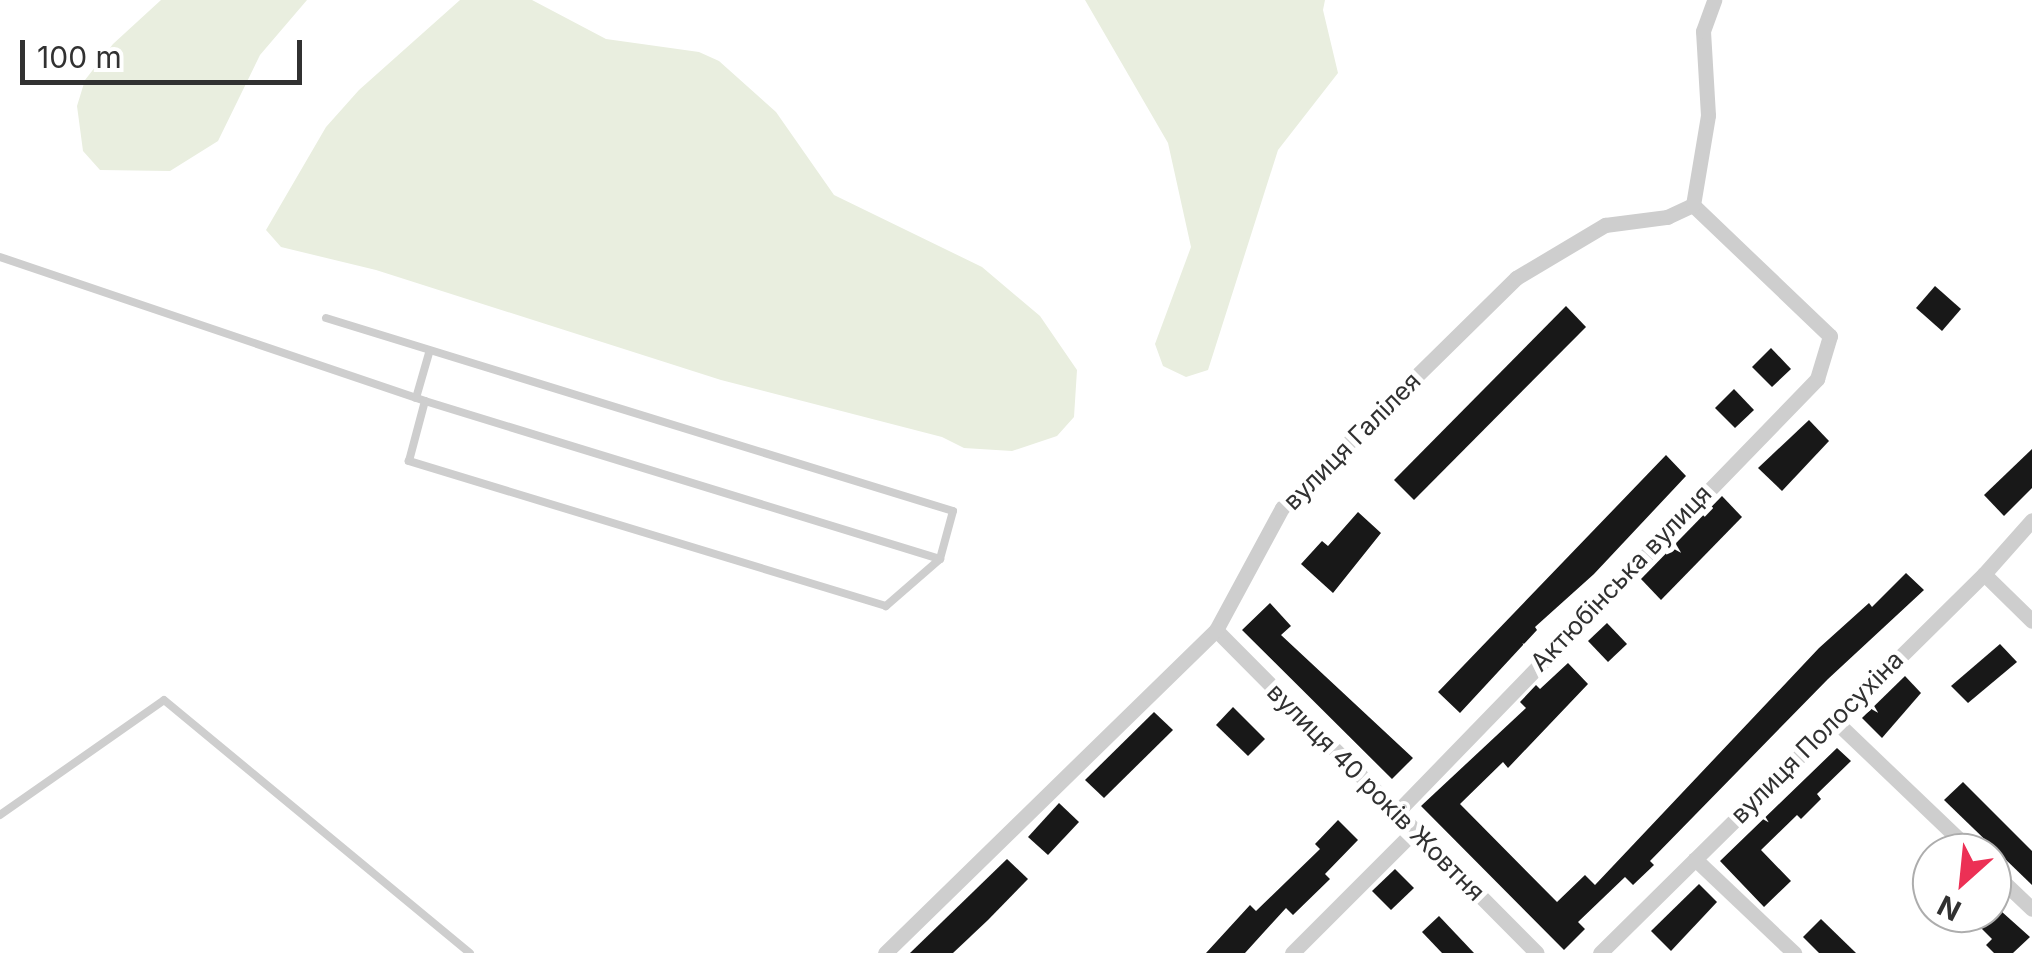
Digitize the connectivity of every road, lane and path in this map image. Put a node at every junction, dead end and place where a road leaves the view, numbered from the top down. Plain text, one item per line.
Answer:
1 (1714, 0) edge
2 (1692, 205) junction
3 (0, 257) edge
4 (326, 318) dead end
5 (430, 353) junction
6 (421, 400) junction
7 (2032, 520) edge
8 (940, 559) junction
9 (1984, 574) junction
10 (2032, 620) edge
11 (1216, 630) junction
12 (1833, 719) junction
13 (1396, 813) junction
14 (0, 815) edge
15 (1412, 832) junction
16 (1952, 833) edge
17 (1695, 859) junction
18 (2012, 890) edge
19 (2032, 910) edge
20 (470, 953) edge
21 (885, 953) edge
22 (1292, 953) edge
23 (1537, 953) edge
24 (1600, 953) edge
25 (1794, 953) edge

1 - 2 street
2 - 11 street, вулиця Галілея
2 - 13 street, Актюбінська вулиця
3 - 6 lane
4 - 5 lane
5 - 6 lane
5 - 8 lane
6 - 8 lane
6 - 8 lane
7 - 9 street, вулиця Полосухіна
9 - 10 street
9 - 12 street, вулиця Полосухіна
11 - 13 street, вулиця 40 років Жовтня
11 - 21 street, вулиця Галілея
12 - 16 street
12 - 17 street, вулиця Полосухіна
13 - 15 street, вулиця 40 років Жовтня
14 - 20 lane
15 - 22 street
15 - 23 street, вулиця 40 років Жовтня
17 - 24 street, вулиця Полосухіна
17 - 25 street
18 - 19 street

